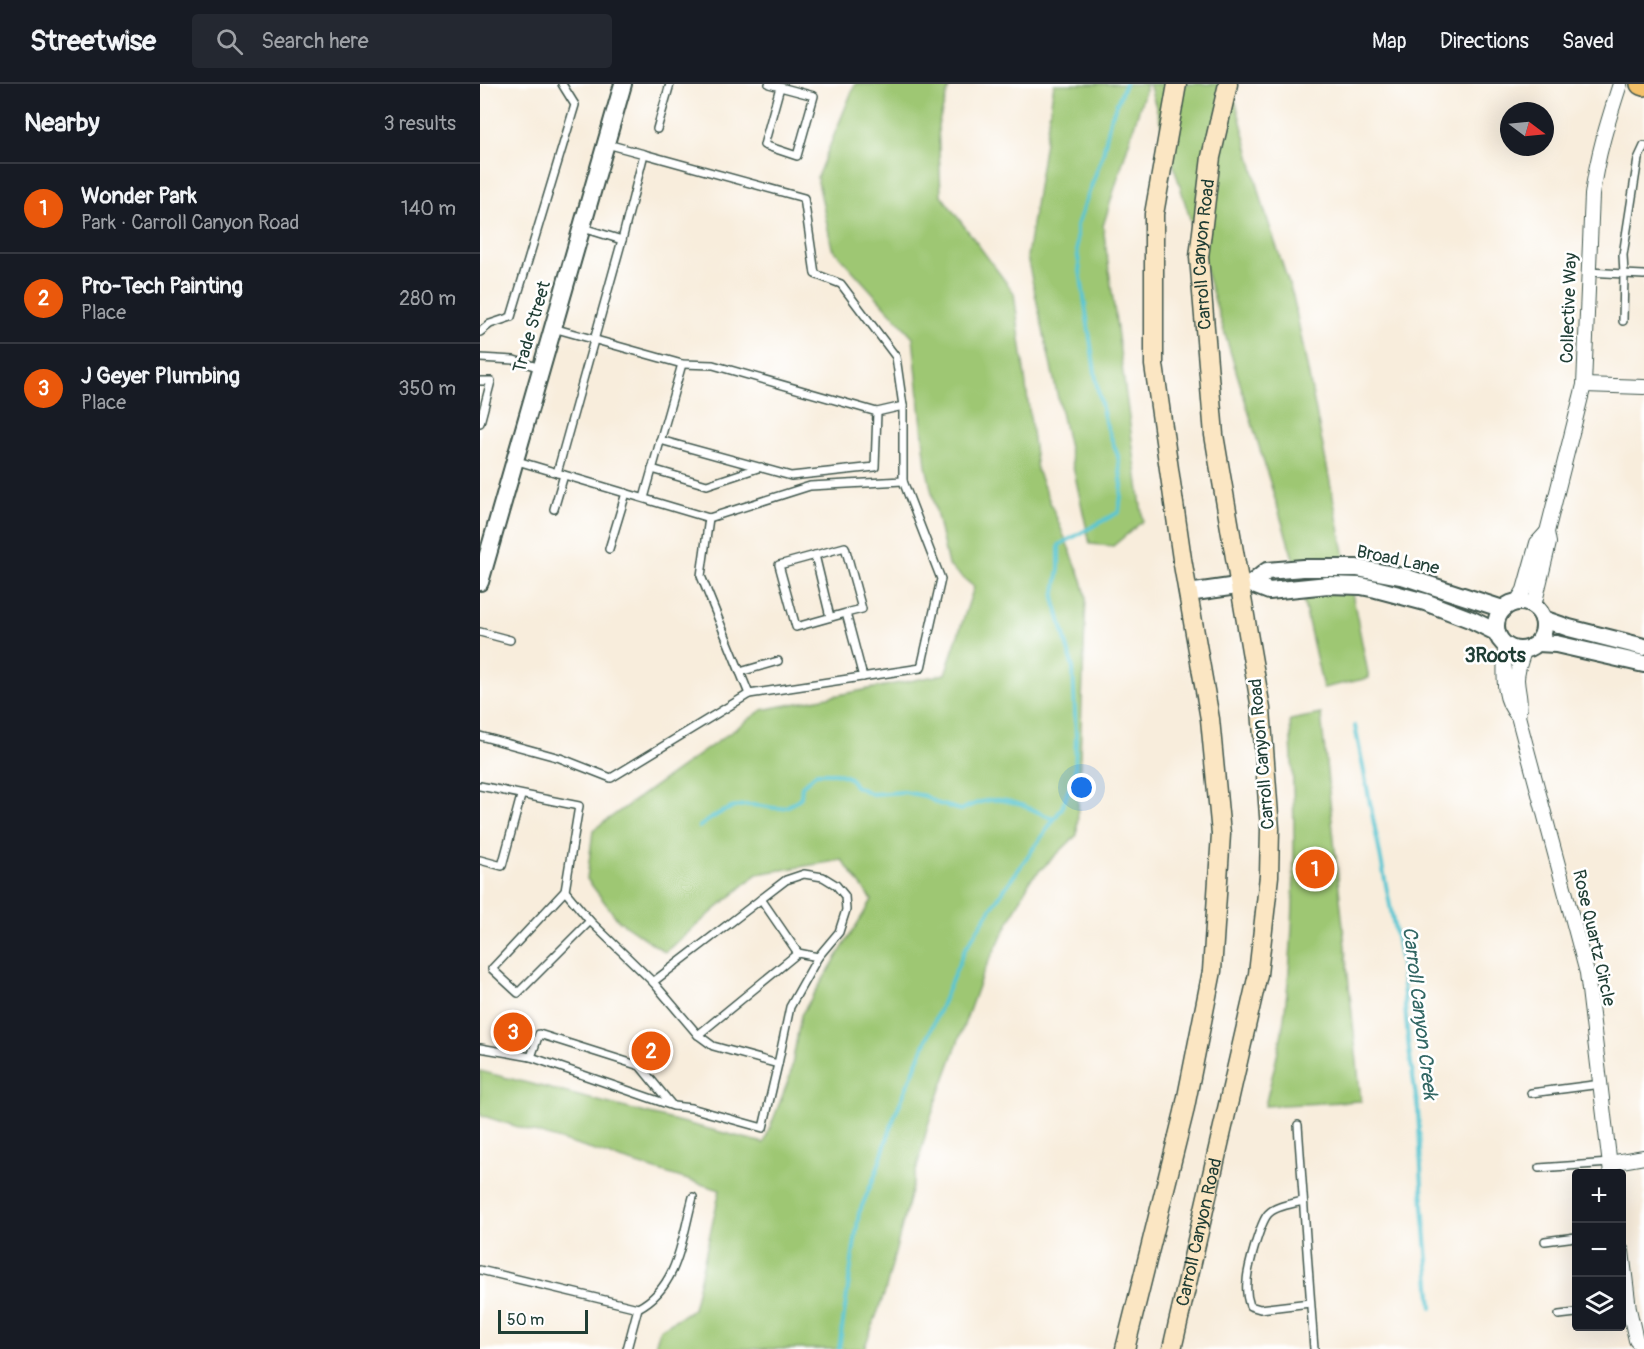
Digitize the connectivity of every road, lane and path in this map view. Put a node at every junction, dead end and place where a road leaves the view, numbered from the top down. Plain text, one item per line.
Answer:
1 (562, 84) edge
2 (623, 84) edge
3 (670, 84) edge
4 (769, 84) edge
5 (1177, 84) edge
6 (1228, 84) edge
7 (1620, 84) edge
8 (780, 87) junction
9 (657, 129) dead end
10 (604, 144) junction
11 (1644, 146) edge
12 (644, 154) junction
13 (581, 227) junction
14 (622, 240) junction
15 (1588, 272) junction
16 (1624, 274) junction
17 (1644, 275) edge
18 (1623, 321) dead end
19 (552, 328) junction
20 (480, 332) edge
21 (594, 340) junction
22 (480, 358) edge
23 (682, 364) junction
24 (541, 368) junction
25 (480, 381) edge
26 (1584, 385) junction
27 (1644, 387) edge
28 (903, 406) junction
29 (877, 412) junction
30 (480, 423) edge
31 (660, 440) junction
32 (514, 460) junction
33 (761, 467) junction
34 (652, 470) junction
35 (561, 474) junction
36 (903, 481) junction
37 (626, 493) junction
38 (644, 498) junction
39 (554, 509) dead end
40 (710, 518) junction
41 (609, 549) dead end
42 (815, 555) junction
43 (480, 582) edge
44 (1245, 585) junction
45 (1188, 593) junction
46 (1524, 609) junction
47 (846, 613) junction
48 (830, 617) junction
49 (480, 632) edge
50 (1501, 639) junction
51 (510, 640) dead end
52 (1531, 646) junction
53 (1644, 647) edge
54 (778, 661) dead end
55 (1644, 664) edge
56 (740, 672) junction
57 (863, 677) junction
58 (749, 694) junction
59 (1518, 716) junction
60 (480, 736) edge
61 (480, 786) edge
62 (521, 796) junction
63 (480, 860) edge
64 (565, 891) junction
65 (761, 899) junction
66 (590, 921) junction
67 (798, 953) junction
68 (818, 957) junction
69 (653, 982) junction
70 (698, 1035) junction
71 (480, 1048) edge
72 (531, 1056) junction
73 (778, 1064) junction
74 (1601, 1084) junction
75 (1531, 1093) dead end
76 (673, 1106) junction
77 (1298, 1125) dead end
78 (1644, 1157) edge
79 (1539, 1168) dead end
80 (1610, 1168) edge
81 (693, 1197) dead end
82 (1303, 1201) junction
83 (1572, 1238) edge
84 (1545, 1241) dead end
85 (480, 1270) edge
86 (1310, 1303) junction
87 (638, 1308) junction
88 (1626, 1312) edge
89 (1572, 1313) edge
90 (1559, 1315) dead end
91 (1644, 1348) edge
92 (627, 1349) edge
93 (1125, 1349) edge
94 (1172, 1349) edge
95 (1314, 1349) edge

1 - 20 lane
2 - 10 street, Trade Street
3 - 9 lane
4 - 8 lane
5 - 45 main road
6 - 44 main road, Carroll Canyon Road
7 - 15 street, Collective Way
8 - 8 lane
10 - 12 lane
10 - 13 street, Trade Street
11 - 16 lane
12 - 14 lane
12 - 28 lane
13 - 14 lane
13 - 19 street, Trade Street
14 - 21 lane
15 - 16 lane
15 - 26 street, Collective Way
16 - 17 lane
16 - 18 lane
19 - 21 lane
19 - 24 street, Trade Street
21 - 23 lane
21 - 35 lane
22 - 24 lane
23 - 29 lane
23 - 31 lane
24 - 32 street, Trade Street
25 - 30 lane
26 - 27 street
26 - 46 street, Collective Way
28 - 29 lane
28 - 36 lane
29 - 33 lane
31 - 33 lane
31 - 34 lane
32 - 35 lane
32 - 43 street, Trade Street
33 - 34 lane
34 - 38 lane
35 - 37 lane
35 - 39 lane
36 - 40 lane
36 - 57 lane
37 - 38 lane
37 - 41 lane
38 - 40 lane
40 - 56 lane
42 - 47 lane
42 - 48 lane
42 - 48 lane
44 - 45 street, Broad Lane
44 - 46 street, Broad Lane
44 - 50 street, Broad Lane
44 - 94 main road, Carroll Canyon Road
45 - 93 main road
46 - 50 street
46 - 52 street
46 - 53 street, Broad Lane
47 - 48 lane
47 - 57 lane
49 - 51 lane
50 - 52 street, Broad Lane
50 - 59 street, Rose Quartz Circle
52 - 55 street
52 - 59 street, Rose Quartz Circle
54 - 56 lane
56 - 58 lane
57 - 58 lane
58 - 60 lane
59 - 74 street, Rose Quartz Circle
61 - 62 lane
62 - 63 lane
62 - 64 lane
64 - 66 lane
64 - 66 lane
65 - 67 lane
65 - 68 lane
65 - 69 lane
66 - 69 lane
67 - 68 lane
67 - 70 lane
68 - 73 lane
69 - 70 lane
70 - 73 lane
71 - 72 lane
72 - 76 lane
72 - 76 lane
73 - 76 lane
74 - 75 lane
74 - 80 street, Rose Quartz Circle
77 - 82 lane
78 - 80 street
79 - 80 lane
81 - 87 lane
82 - 86 lane
82 - 86 lane
83 - 84 lane
85 - 87 lane
86 - 95 lane
87 - 92 lane
88 - 91 street
89 - 90 lane

